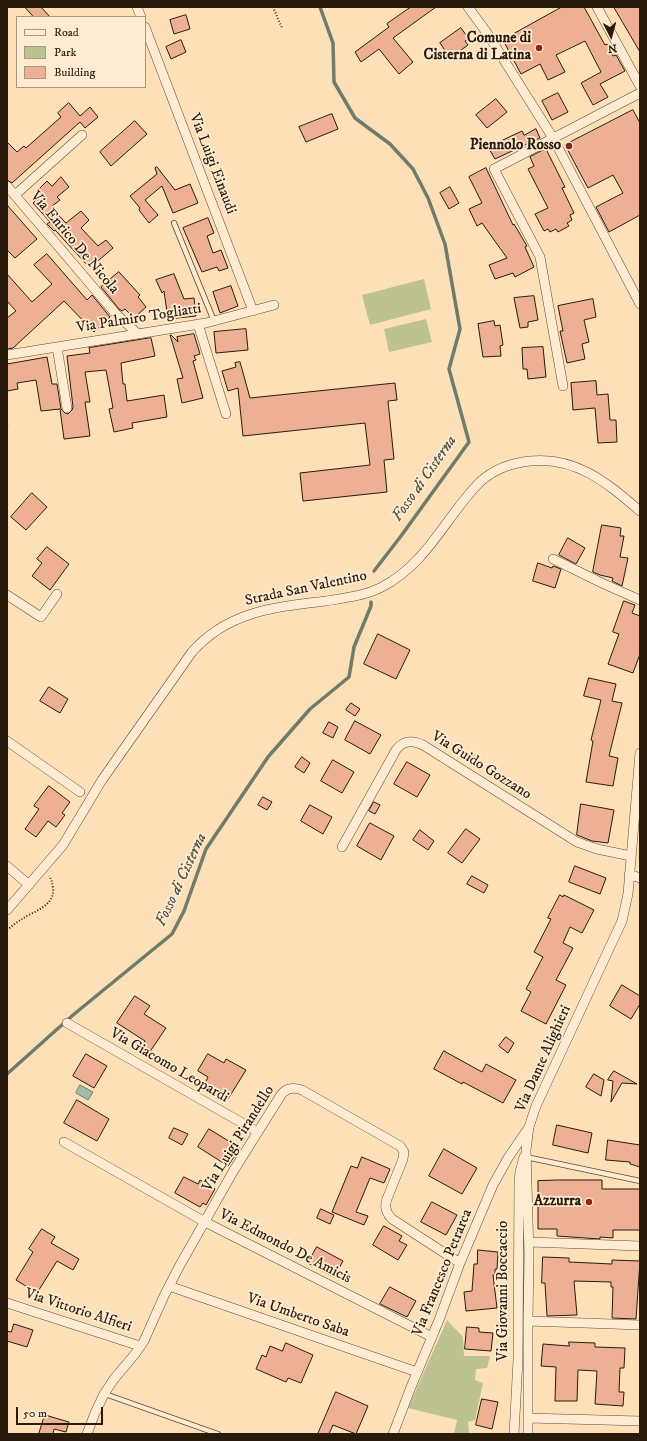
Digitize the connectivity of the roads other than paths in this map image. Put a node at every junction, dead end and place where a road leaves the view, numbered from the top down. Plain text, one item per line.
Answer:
1 (468, 7) edge
2 (597, 7) edge
3 (146, 30) edge
4 (640, 86) edge
5 (640, 93) edge
6 (82, 135) dead end
7 (553, 138) junction
8 (7, 186) edge
9 (15, 195) junction
10 (174, 223) dead end
11 (640, 304) edge
12 (274, 306) dead end
13 (253, 311) junction
14 (214, 321) junction
15 (198, 324) junction
16 (138, 334) junction
17 (57, 347) junction
18 (7, 355) edge
19 (563, 386) dead end
20 (67, 408) dead end
21 (226, 414) dead end
22 (640, 511) edge
23 (553, 559) dead end
24 (58, 594) dead end
25 (7, 596) edge
26 (640, 600) edge
27 (7, 741) edge
28 (640, 753) edge
29 (80, 792) dead end
30 (342, 847) dead end
31 (631, 856) junction
32 (7, 866) edge
33 (629, 874) junction
34 (640, 878) edge
35 (29, 885) junction
36 (7, 910) edge
37 (67, 1023) dead end
38 (529, 1127) junction
39 (258, 1132) junction
40 (64, 1142) dead end
41 (526, 1153) junction
42 (640, 1181) edge
43 (205, 1222) junction
44 (529, 1242) junction
45 (640, 1246) edge
46 (460, 1263) junction
47 (169, 1286) junction
48 (7, 1303) edge
49 (528, 1321) junction
50 (640, 1325) edge
51 (432, 1337) junction
52 (140, 1346) junction
53 (418, 1372) junction
54 (104, 1394) junction
55 (528, 1418) junction
56 (640, 1421) edge
57 (87, 1434) edge
58 (218, 1434) edge
59 (393, 1434) edge
60 (514, 1434) edge
61 (528, 1434) edge

1 - 7 street
2 - 4 street
3 - 13 street, Via Luigi Einaudi
5 - 7 street
6 - 9 street
7 - 11 street
7 - 19 street
8 - 9 street, Via Enrico De Nicola
9 - 16 street, Via Enrico De Nicola
10 - 14 lane
12 - 13 street, Via Palmiro Togliatti
13 - 14 street, Via Palmiro Togliatti
14 - 15 street, Via Palmiro Togliatti
15 - 16 street, Via Palmiro Togliatti
15 - 21 street
16 - 17 street, Via Palmiro Togliatti
17 - 18 street, Via Palmiro Togliatti
17 - 20 street
22 - 35 street, Strada San Valentino
23 - 26 street
24 - 25 street
27 - 29 street
28 - 31 street, Via Dante Alighieri
30 - 31 street, Via Guido Gozzano
31 - 33 street, Via Dante Alighieri
32 - 35 street
33 - 34 street
33 - 38 street, Via Dante Alighieri
35 - 36 street, Strada San Valentino
37 - 39 street, Via Giacomo Leopardi
38 - 41 street, Via Dante Alighieri
38 - 46 street, Via Francesco Petrarca
39 - 43 street, Via Luigi Pirandello
39 - 46 street, Via Luigi Pirandello
40 - 43 street, Via Edmondo De Amicis
41 - 42 lane
41 - 44 street, Via Dante Alighieri
41 - 60 street, Via Giovanni Boccaccio
43 - 47 street, Via Luigi Pirandello
43 - 51 street, Via Edmondo De Amicis
44 - 45 street
44 - 49 street, Via Dante Alighieri
46 - 51 street, Via Francesco Petrarca
47 - 52 street, Via Luigi Pirandello
47 - 53 street, Via Umberto Saba
48 - 52 street, Via Vittorio Alfieri
49 - 50 street
49 - 55 street, Via Dante Alighieri
51 - 53 street, Via Francesco Petrarca
52 - 54 street, Via Luigi Pirandello
53 - 59 street, Via Francesco Petrarca
54 - 57 street, Via Luigi Pirandello
54 - 58 lane
55 - 56 street
55 - 61 street, Via Dante Alighieri

